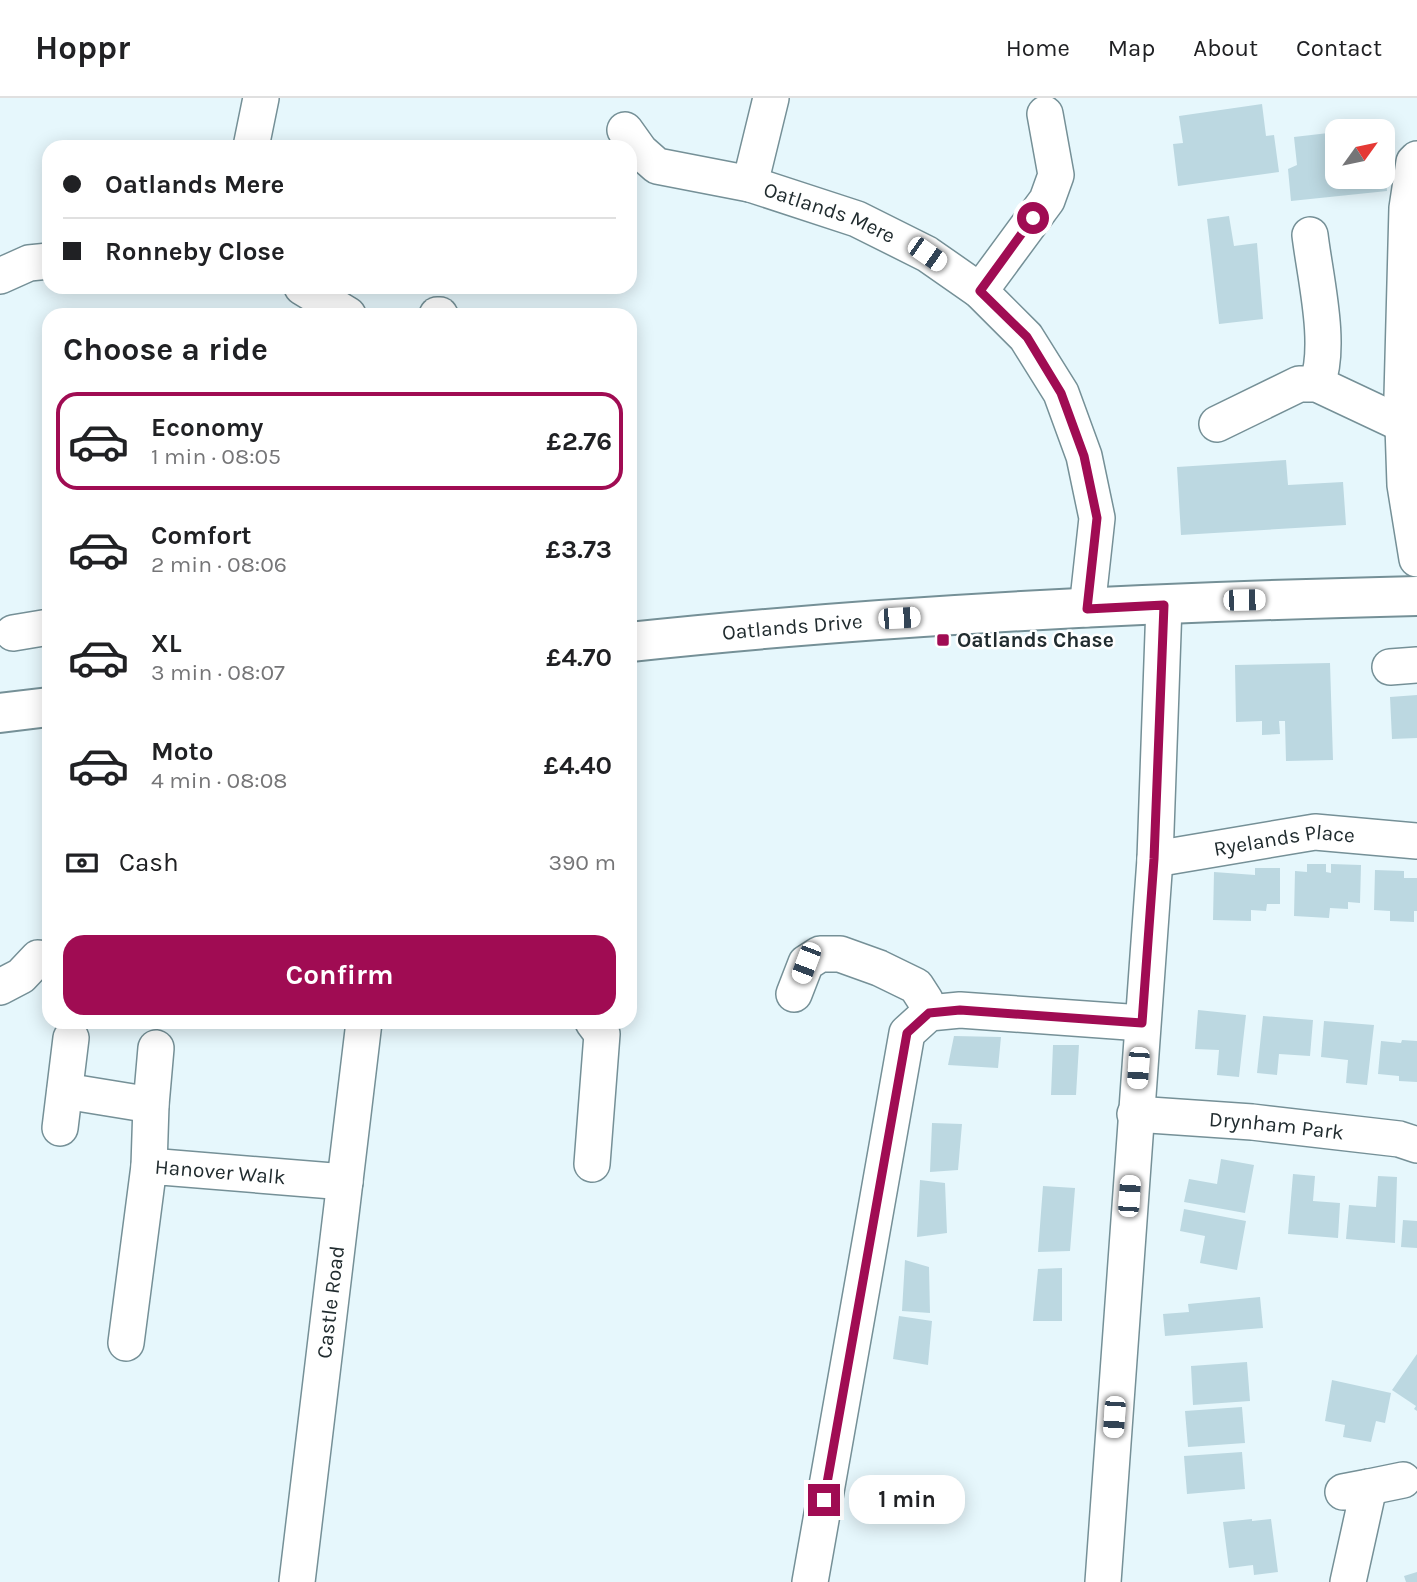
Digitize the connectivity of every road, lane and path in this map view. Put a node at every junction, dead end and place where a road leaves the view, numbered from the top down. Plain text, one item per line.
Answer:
1 (261, 98) edge
2 (771, 98) edge
3 (1045, 114) dead end
4 (625, 130) dead end
5 (252, 140) edge
6 (632, 140) edge
7 (637, 147) edge
8 (1417, 159) edge
9 (750, 184) junction
10 (1310, 235) dead end
11 (42, 262) edge
12 (0, 276) edge
13 (980, 291) junction
14 (314, 294) edge
15 (336, 308) edge
16 (1317, 384) junction
17 (1407, 407) edge
18 (1217, 424) dead end
19 (1417, 559) edge
20 (1417, 596) edge
21 (1164, 605) junction
22 (1087, 609) junction
23 (42, 628) edge
24 (13, 633) dead end
25 (637, 641) edge
26 (42, 708) edge
27 (0, 712) edge
28 (1417, 841) edge
29 (1154, 859) junction
30 (42, 959) edge
31 (0, 987) edge
32 (794, 995) dead end
33 (929, 1013) junction
34 (1142, 1023) junction
35 (363, 1029) edge
36 (598, 1029) edge
37 (71, 1038) dead end
38 (156, 1048) dead end
39 (65, 1091) junction
40 (150, 1105) junction
41 (1135, 1114) junction
42 (60, 1128) dead end
43 (1417, 1145) edge
44 (592, 1164) dead end
45 (149, 1166) junction
46 (345, 1182) junction
47 (126, 1343) dead end
48 (1403, 1480) dead end
49 (297, 1582) edge
50 (810, 1582) edge
51 (1103, 1582) edge
52 (1348, 1582) edge

1 - 5 street
2 - 9 street, Oatlands Mere
3 - 13 street
4 - 6 street, Oatlands Mere
7 - 9 street, Oatlands Mere
8 - 17 street
9 - 13 street, Oatlands Mere
10 - 16 street
11 - 12 street
13 - 22 street, Oatlands Mere
14 - 15 street
16 - 17 street
16 - 18 street
17 - 19 street
20 - 21 main road, Oatlands Drive
21 - 22 main road, Oatlands Drive
21 - 29 street
22 - 25 main road, Oatlands Drive
23 - 24 street
26 - 27 main road
28 - 29 street, Ryelands Place
29 - 34 street
30 - 31 street
32 - 33 street
33 - 34 street
33 - 50 street
34 - 41 street
35 - 46 street, Castle Road
36 - 44 street
37 - 39 street
38 - 40 street
39 - 40 street
39 - 42 street
40 - 45 street
41 - 43 street, Drynham Park
41 - 51 street
45 - 46 street, Hanover Walk
45 - 47 street, Hanover Walk
46 - 49 street, Castle Road
48 - 52 street

